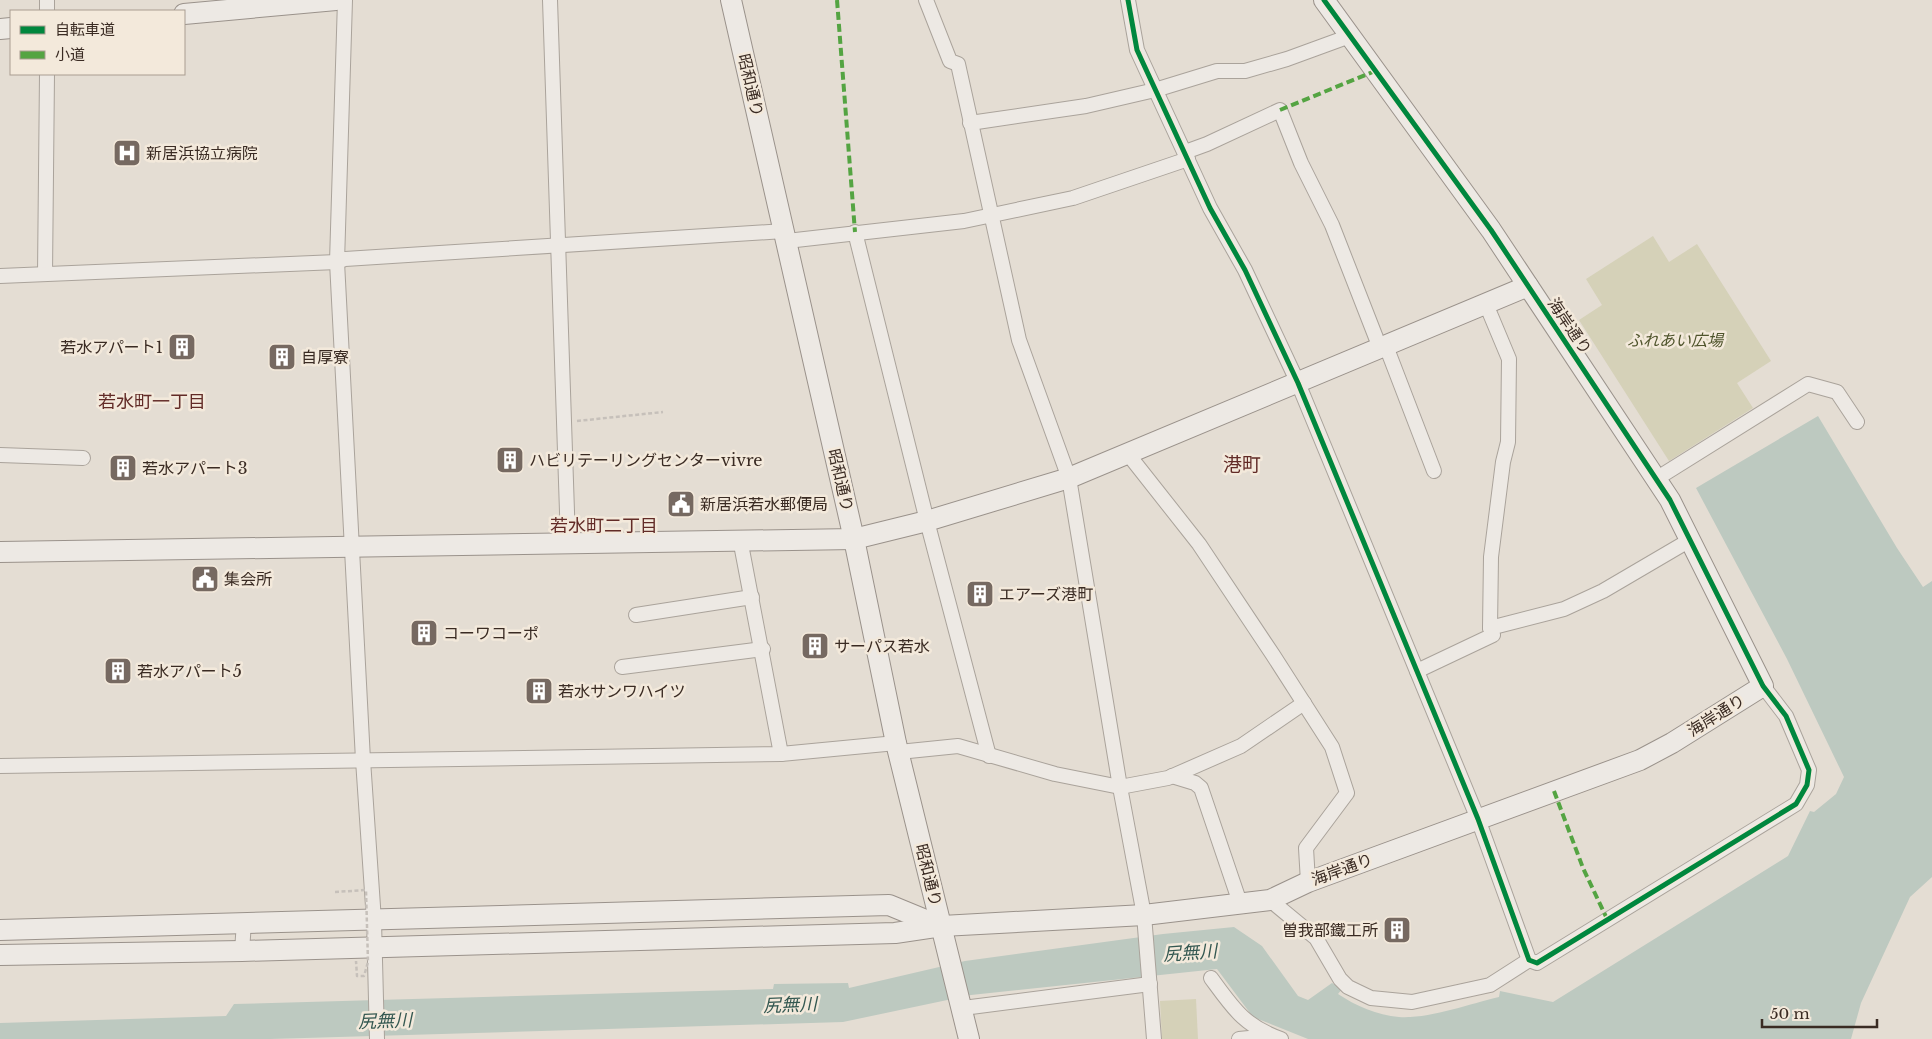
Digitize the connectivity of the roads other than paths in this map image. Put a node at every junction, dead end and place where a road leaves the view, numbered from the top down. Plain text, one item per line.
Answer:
1 (336, 0) edge
2 (345, 0) edge
3 (550, 0) edge
4 (731, 0) edge
5 (926, 0) edge
6 (1128, 0) edge
7 (1324, 0) edge
8 (185, 14) edge
9 (1350, 36) junction
10 (47, 75) edge
11 (1155, 90) junction
12 (970, 123) junction
13 (1187, 155) junction
14 (992, 215) junction
15 (855, 232) junction
16 (786, 236) junction
17 (560, 246) junction
18 (337, 262) junction
19 (45, 274) junction
20 (0, 276) edge
21 (1528, 286) junction
22 (1486, 304) junction
23 (1383, 347) junction
24 (1298, 383) junction
25 (1858, 422) dead end
26 (1128, 454) junction
27 (0, 455) edge
28 (83, 458) dead end
29 (1434, 471) dead end
30 (1069, 478) junction
31 (1656, 479) junction
32 (927, 521) junction
33 (740, 539) junction
34 (854, 539) junction
35 (1690, 540) junction
36 (568, 542) junction
37 (352, 545) junction
38 (0, 552) edge
39 (752, 597) junction
40 (636, 615) dead end
41 (1490, 628) junction
42 (763, 648) junction
43 (622, 667) dead end
44 (1417, 671) junction
45 (1764, 686) junction
46 (1304, 703) junction
47 (898, 747) junction
48 (782, 754) junction
49 (989, 756) junction
50 (363, 760) junction
51 (0, 766) edge
52 (1172, 776) junction
53 (1120, 787) junction
54 (1478, 819) junction
55 (1308, 882) junction
56 (1270, 900) junction
57 (1240, 903) junction
58 (1144, 915) junction
59 (374, 921) junction
60 (244, 922) junction
61 (942, 926) junction
62 (0, 930) edge
63 (375, 947) junction
64 (242, 951) junction
65 (0, 955) edge
66 (1529, 960) junction
67 (1211, 978) dead end
68 (1150, 980) junction
69 (962, 1004) junction
70 (1276, 1037) edge
71 (377, 1039) edge
72 (970, 1039) edge
73 (1154, 1039) edge
74 (1239, 1039) edge

1 - 8 street
2 - 18 street
3 - 17 street
4 - 16 street, 昭和通り
5 - 12 street
6 - 11 street
7 - 9 street, 海岸通り
9 - 11 street
9 - 21 street, 海岸通り
10 - 19 street
11 - 12 street
11 - 13 street
12 - 14 street
13 - 14 street
13 - 23 street
13 - 24 street
14 - 15 street
14 - 30 street
15 - 16 street
15 - 32 street
16 - 17 street
16 - 34 street, 昭和通り
17 - 18 street
17 - 36 street
18 - 19 street
18 - 37 street
19 - 20 street
21 - 22 street
21 - 31 street, 海岸通り
22 - 23 street
22 - 41 street
23 - 24 street
23 - 29 street
24 - 26 street
24 - 44 street
25 - 31 street
26 - 30 street
26 - 46 street
27 - 28 street
30 - 32 street
30 - 53 street
31 - 35 street, 海岸通り
32 - 34 street
32 - 49 street
33 - 34 street
33 - 36 street
33 - 39 street
34 - 47 street, 昭和通り
35 - 41 street
35 - 45 street, 海岸通り
36 - 37 street
37 - 38 street
37 - 50 street
39 - 40 street
39 - 42 street
41 - 44 street
42 - 43 street
42 - 48 street
44 - 54 street
45 - 54 street, 海岸通り
45 - 66 street
46 - 52 street
46 - 55 street
47 - 48 street
47 - 49 street
47 - 61 street, 昭和通り
48 - 50 street
49 - 53 street
50 - 51 street
50 - 59 street
52 - 53 street
52 - 57 street
53 - 58 street
54 - 55 street, 海岸通り
54 - 66 street
55 - 56 street, 海岸通り
56 - 57 street, 海岸通り
56 - 66 street
57 - 58 street, 海岸通り
58 - 61 street, 海岸通り
58 - 68 street
59 - 60 street
59 - 61 street
59 - 63 street
60 - 62 street
60 - 64 street
61 - 63 street, 海岸通り
61 - 69 street, 昭和通り
63 - 64 street, 海岸通り
63 - 71 street
64 - 65 street, 海岸通り
67 - 70 street
68 - 69 street
68 - 73 street
69 - 72 street, 昭和通り
70 - 74 street

